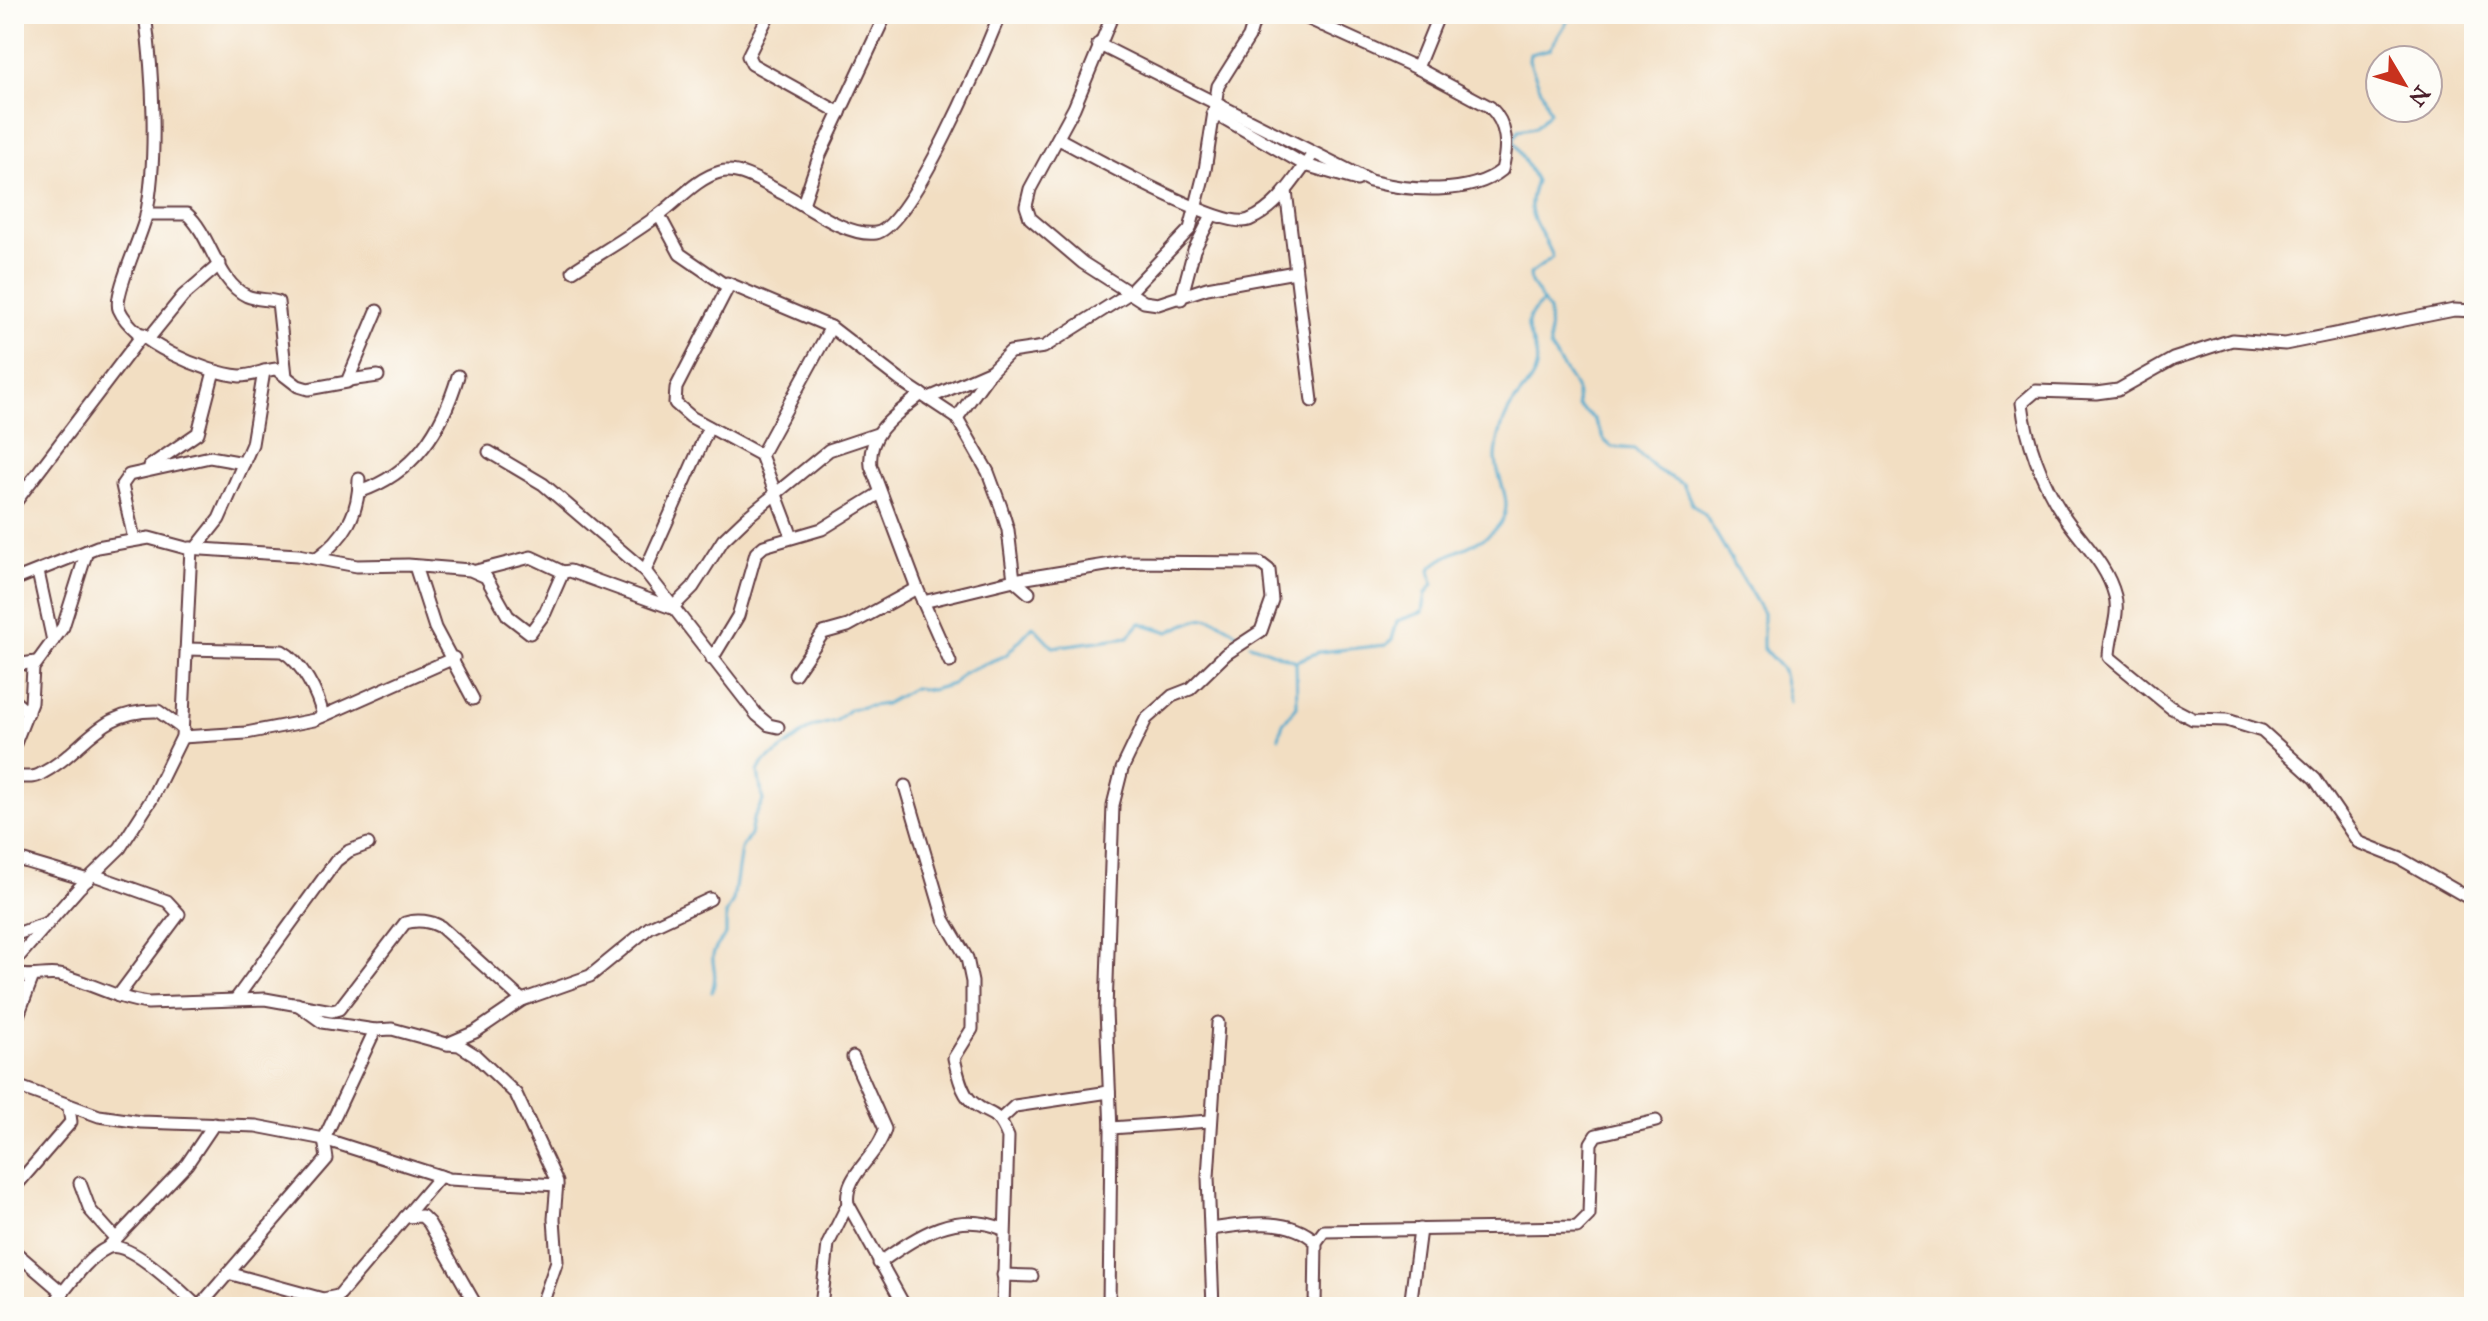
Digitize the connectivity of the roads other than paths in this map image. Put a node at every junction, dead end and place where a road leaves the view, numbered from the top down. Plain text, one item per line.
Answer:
1 (145, 14) edge
2 (769, 14) edge
3 (886, 14) edge
4 (1000, 14) edge
5 (1113, 14) edge
6 (1256, 14) edge
7 (1298, 14) edge
8 (1329, 14) edge
9 (1439, 14) edge
10 (1322, 25) junction
11 (1098, 44) junction
12 (1417, 68) junction
13 (1214, 108) junction
14 (840, 113) junction
15 (1059, 139) junction
16 (1309, 159) junction
17 (1286, 191) junction
18 (803, 204) junction
19 (1197, 209) junction
20 (146, 214) junction
21 (659, 215) junction
22 (1212, 215) junction
23 (220, 264) junction
24 (573, 271) dead end
25 (1295, 272) junction
26 (727, 283) junction
27 (1128, 294) junction
28 (1181, 299) junction
29 (377, 311) dead end
30 (2474, 311) edge
31 (831, 327) junction
32 (146, 336) junction
33 (992, 370) junction
34 (214, 371) junction
35 (264, 371) junction
36 (286, 376) junction
37 (378, 376) dead end
38 (458, 376) dead end
39 (349, 380) junction
40 (925, 396) junction
41 (1312, 401) dead end
42 (957, 418) junction
43 (709, 427) junction
44 (877, 434) junction
45 (489, 452) dead end
46 (761, 455) junction
47 (244, 463) junction
48 (140, 473) junction
49 (359, 479) dead end
50 (359, 492) junction
51 (880, 493) junction
52 (775, 494) junction
53 (14, 504) edge
54 (792, 537) junction
55 (134, 539) junction
56 (194, 548) junction
57 (87, 551) junction
58 (317, 558) junction
59 (415, 566) junction
60 (476, 571) junction
61 (645, 571) junction
62 (38, 572) junction
63 (563, 572) junction
64 (14, 580) edge
65 (1014, 580) junction
66 (917, 588) junction
67 (1029, 593) dead end
68 (923, 602) junction
69 (672, 608) junction
70 (53, 641) junction
71 (186, 649) junction
72 (454, 658) junction
73 (712, 659) junction
74 (36, 662) junction
75 (950, 662) dead end
76 (14, 665) edge
77 (795, 674) dead end
78 (473, 699) dead end
79 (14, 701) edge
80 (28, 713) junction
81 (323, 716) junction
82 (778, 727) dead end
83 (182, 733) junction
84 (14, 746) edge
85 (14, 777) edge
86 (905, 786) dead end
87 (368, 844) dead end
88 (14, 858) edge
89 (91, 878) junction
90 (710, 899) dead end
91 (2474, 901) edge
92 (47, 923) junction
93 (14, 935) edge
94 (14, 962) edge
95 (14, 973) edge
96 (33, 976) junction
97 (118, 996) junction
98 (236, 999) junction
99 (522, 1000) junction
100 (296, 1004) junction
101 (1218, 1023) dead end
102 (14, 1026) edge
103 (375, 1030) junction
104 (447, 1044) junction
105 (853, 1057) dead end
106 (14, 1085) edge
107 (1109, 1092) junction
108 (69, 1108) junction
109 (1001, 1119) junction
110 (1210, 1121) junction
111 (1656, 1121) dead end
112 (214, 1124) junction
113 (1111, 1128) junction
114 (324, 1139) junction
115 (440, 1176) junction
116 (80, 1183) dead end
117 (557, 1185) junction
118 (14, 1188) edge
119 (848, 1204) junction
120 (405, 1217) junction
121 (1003, 1229) junction
122 (1211, 1229) junction
123 (1420, 1229) junction
124 (113, 1242) junction
125 (1316, 1242) junction
126 (14, 1251) edge
127 (879, 1263) junction
128 (228, 1273) junction
129 (1003, 1275) junction
130 (1032, 1276) dead end
131 (63, 1293) junction
132 (338, 1296) junction
133 (51, 1307) edge
134 (199, 1307) edge
135 (329, 1307) edge
136 (477, 1307) edge
137 (541, 1307) edge
138 (821, 1307) edge
139 (905, 1307) edge
140 (1003, 1307) edge
141 (1109, 1307) edge
142 (1213, 1307) edge
143 (1315, 1307) edge
144 (1410, 1307) edge

1 - 20 street
2 - 14 street
3 - 14 street
4 - 18 street
5 - 11 street
6 - 13 street
7 - 10 street
8 - 10 street
9 - 12 street
10 - 12 street
11 - 13 street
11 - 15 street
12 - 16 street
13 - 16 street
13 - 19 street
14 - 18 street
15 - 19 street
15 - 27 street
16 - 17 street
17 - 22 street
17 - 25 street
18 - 21 street
19 - 22 street
19 - 27 street
20 - 23 street
20 - 32 street
21 - 24 street
21 - 26 street
22 - 28 street
23 - 32 street
23 - 36 street
25 - 28 street
25 - 41 street
26 - 31 street
26 - 43 street
27 - 28 street
27 - 33 street
29 - 39 street
30 - 91 street
31 - 40 street
31 - 46 street
32 - 34 street
32 - 53 street
33 - 40 street
33 - 42 street
34 - 35 street
34 - 48 street
35 - 36 street
35 - 47 street
36 - 39 street
37 - 39 street
38 - 50 street
40 - 42 street
40 - 44 street
42 - 65 street
43 - 46 street
43 - 61 street
44 - 51 street
44 - 52 street
45 - 61 street
46 - 52 street
47 - 48 street
47 - 56 street
48 - 55 street
49 - 50 street
50 - 58 street
51 - 54 street
51 - 66 street
52 - 54 street
52 - 69 street
54 - 73 street
55 - 56 street
55 - 57 street
56 - 58 street
56 - 71 street
57 - 62 street
57 - 70 street
58 - 59 street
59 - 60 street
59 - 72 street
60 - 63 street
60 - 63 street
61 - 69 street
62 - 64 street
62 - 70 street
63 - 69 street
65 - 67 street
65 - 68 street
65 - 107 street
66 - 68 street
66 - 77 street
68 - 75 street
69 - 73 street
70 - 74 street
71 - 81 street
71 - 83 street
72 - 78 street
72 - 81 street
73 - 82 street
74 - 76 street
74 - 80 street
79 - 80 street
80 - 84 street
81 - 83 street
83 - 85 street
83 - 89 street
86 - 109 street
87 - 98 street
88 - 89 street
89 - 92 street
89 - 97 street
90 - 99 street
92 - 93 street
92 - 94 street
95 - 96 street
96 - 97 street
96 - 102 street
97 - 98 street
98 - 100 street
99 - 100 street
99 - 104 street
100 - 103 street
101 - 110 street
103 - 104 street
103 - 114 street
104 - 117 street
105 - 119 street
106 - 108 street
107 - 109 street
107 - 113 street
108 - 112 street
108 - 118 street
109 - 121 street
110 - 113 street
110 - 122 street
111 - 123 street
112 - 114 street
112 - 124 street
113 - 141 street
114 - 115 street
114 - 128 street
115 - 117 street
115 - 120 street
116 - 124 street
117 - 137 street
119 - 127 street
119 - 138 street
120 - 132 street
120 - 136 street
121 - 127 street
121 - 129 street
122 - 125 street
122 - 142 street
123 - 125 street
123 - 144 street
124 - 131 street
124 - 134 street
125 - 143 street
126 - 131 street
127 - 139 street
128 - 132 street
128 - 134 street
129 - 130 street
129 - 140 street
131 - 133 street
132 - 135 street

